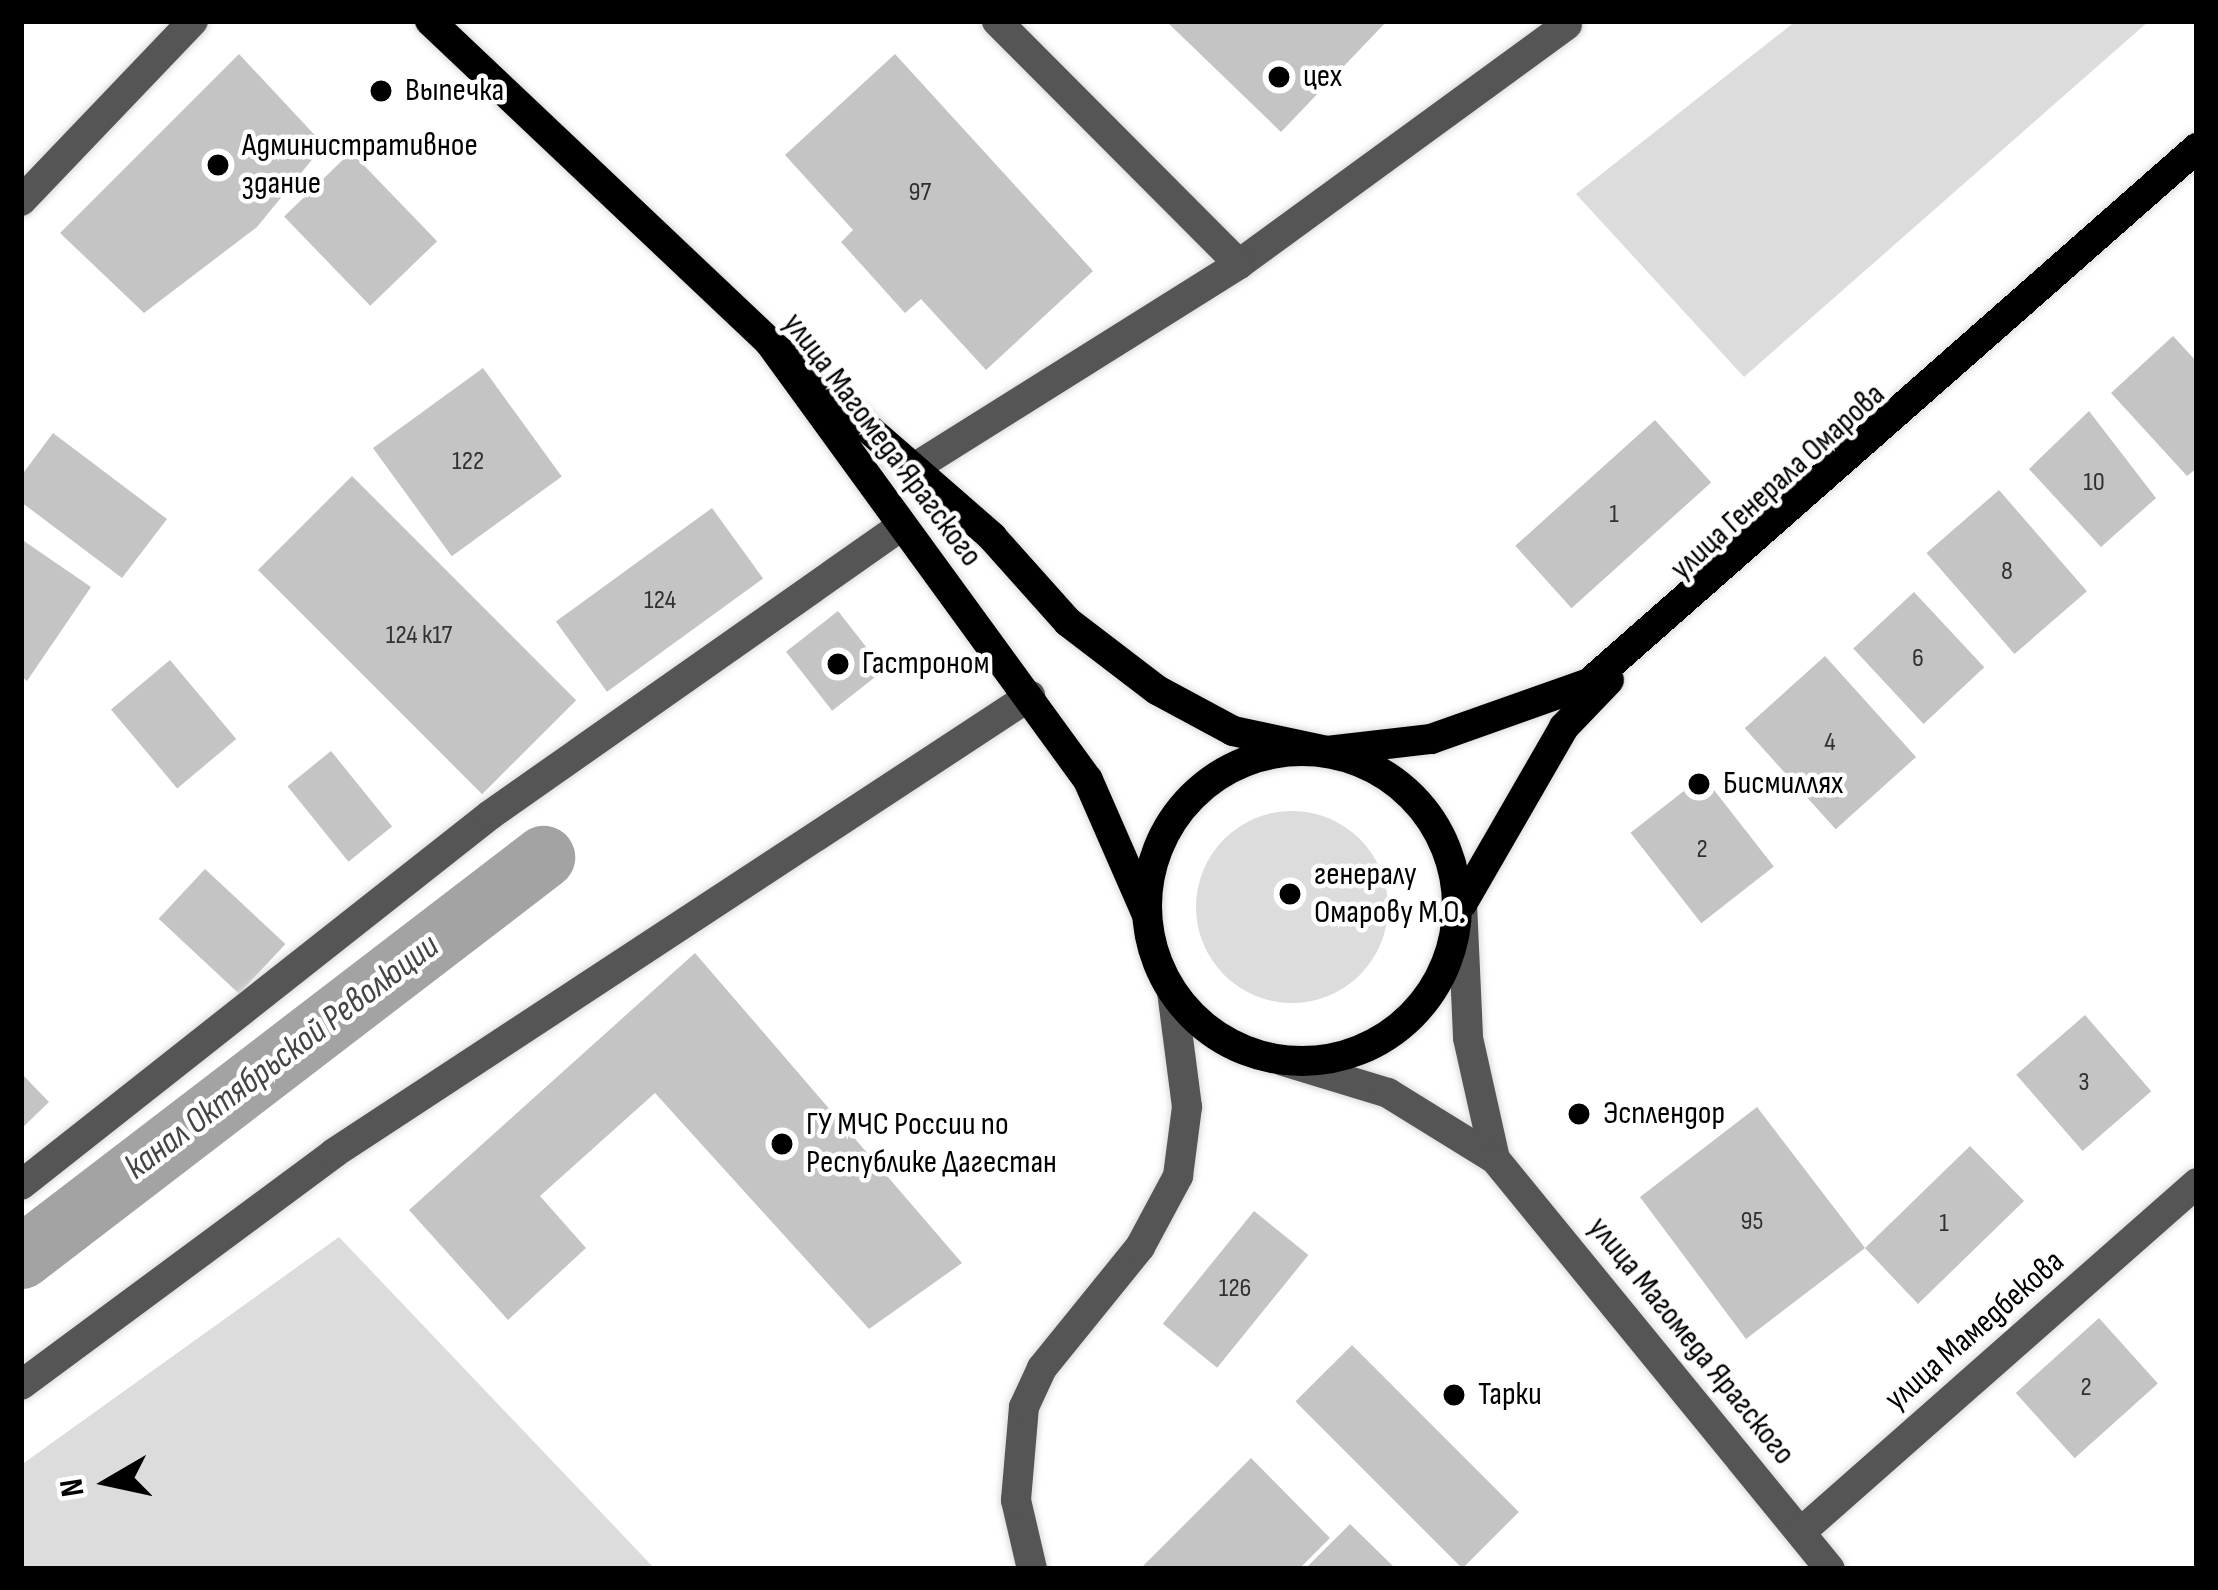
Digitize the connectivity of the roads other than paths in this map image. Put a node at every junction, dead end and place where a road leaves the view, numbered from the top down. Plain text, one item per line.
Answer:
1 (193, 21) edge
2 (430, 21) edge
3 (997, 21) edge
4 (1567, 25) dead end
5 (2197, 148) edge
6 (2197, 160) edge
7 (21, 201) edge
8 (1239, 264) junction
9 (770, 344) junction
10 (914, 468) junction
11 (900, 526) junction
12 (1030, 696) junction
13 (1327, 752) junction
14 (1462, 904) junction
15 (1146, 913) junction
16 (1172, 991) junction
17 (1283, 1060) junction
18 (1495, 1159) junction
19 (2197, 1184) edge
20 (21, 1185) edge
21 (21, 1385) edge
22 (1801, 1532) junction
23 (1032, 1569) edge
24 (1830, 1569) edge

1 - 7 street
2 - 9 main road, улица Магомеда Ярагского
3 - 8 street
4 - 8 street
5 - 13 main road, улица Генерала Омарова
6 - 14 main road, улица Генерала Омарова
8 - 10 street
9 - 10 main road
9 - 11 main road, улица Магомеда Ярагского
10 - 13 main road
11 - 12 main road, улица Магомеда Ярагского
11 - 20 street
12 - 15 main road, улица Магомеда Ярагского
12 - 21 street
13 - 14 main road
13 - 15 main road
14 - 17 main road
14 - 18 street
15 - 16 main road
16 - 17 main road
16 - 23 street
17 - 18 street
18 - 22 street, улица Магомеда Ярагского
19 - 22 street, улица Мамедбекова
22 - 24 street, улица Магомеда Ярагского

